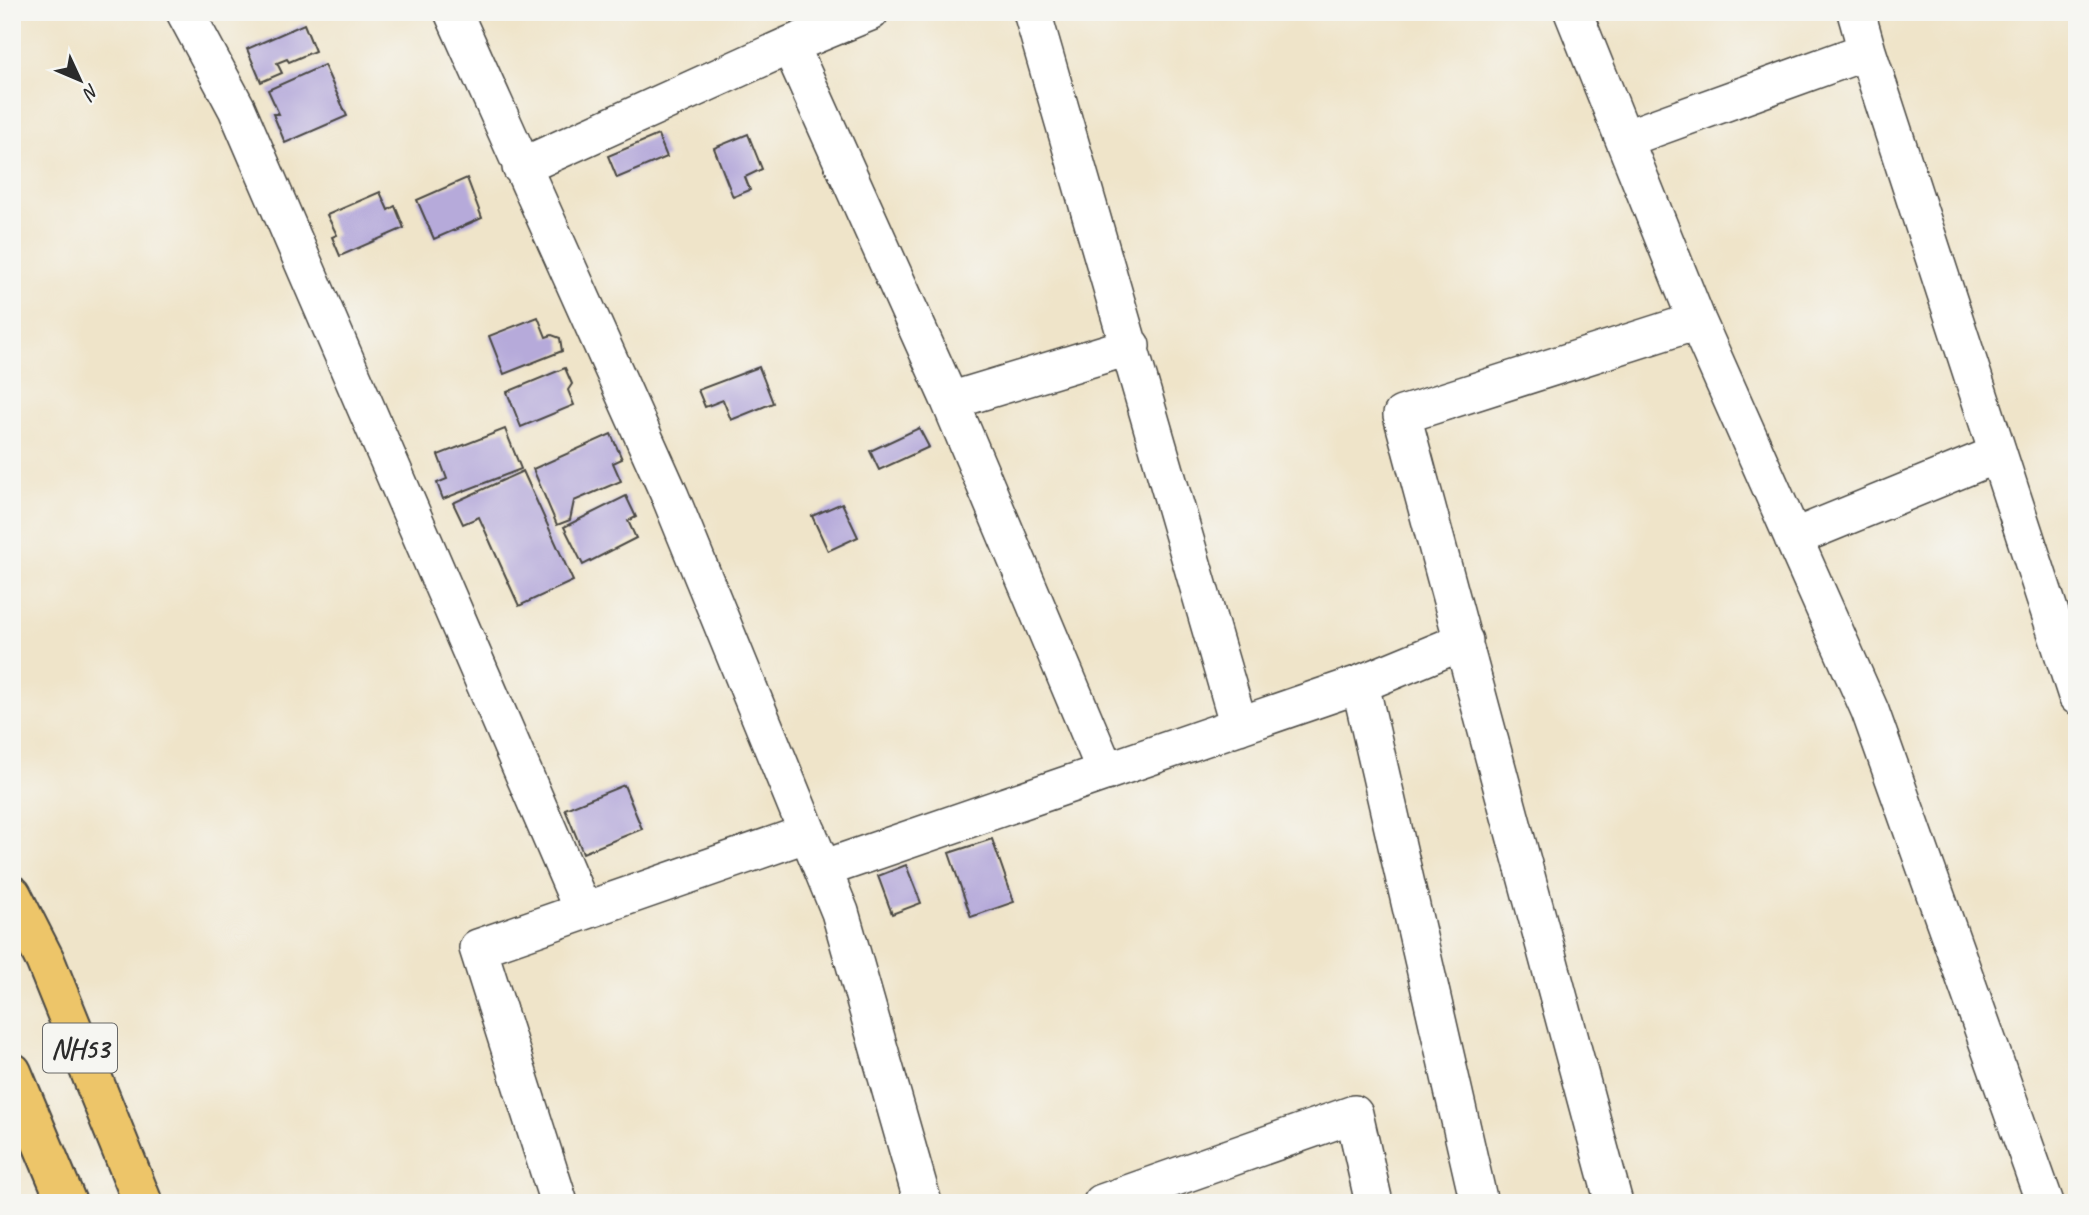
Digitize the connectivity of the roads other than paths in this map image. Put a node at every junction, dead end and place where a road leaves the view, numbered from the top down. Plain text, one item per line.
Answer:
1 (185, 12) edge
2 (453, 12) edge
3 (870, 12) edge
4 (1032, 12) edge
5 (1573, 12) edge
6 (1856, 12) edge
7 (790, 45) junction
8 (1867, 51) junction
9 (1624, 139) junction
10 (521, 167) junction
11 (1698, 321) junction
12 (1131, 346) junction
13 (950, 401) junction
14 (1998, 454) junction
15 (1793, 538) junction
16 (1464, 641) junction
17 (1360, 684) junction
18 (2077, 696) edge
19 (1239, 726) junction
20 (1106, 772) junction
21 (808, 833) junction
22 (823, 869) junction
23 (12, 895) edge
24 (583, 911) junction
25 (12, 1072) edge
26 (1171, 1191) edge
27 (67, 1203) edge
28 (143, 1203) edge
29 (559, 1203) edge
30 (923, 1203) edge
31 (1102, 1203) edge
32 (1374, 1203) edge
33 (1479, 1203) edge
34 (1614, 1203) edge
35 (2045, 1203) edge

1 - 24 street
2 - 10 street
3 - 7 street
4 - 12 street
5 - 9 street
6 - 8 street
7 - 10 street
7 - 13 street
8 - 9 street
8 - 14 street
9 - 11 street
10 - 21 street
11 - 15 street
11 - 16 street
12 - 13 street
12 - 19 street
13 - 20 street
14 - 15 street
14 - 18 street
15 - 35 street
16 - 17 street
16 - 34 street
17 - 19 street
17 - 33 street
19 - 20 street
20 - 22 street
21 - 22 street
21 - 24 street
22 - 30 street
23 - 28 highway, NH53
24 - 29 street
25 - 27 highway, NH53
26 - 31 street
26 - 32 street

